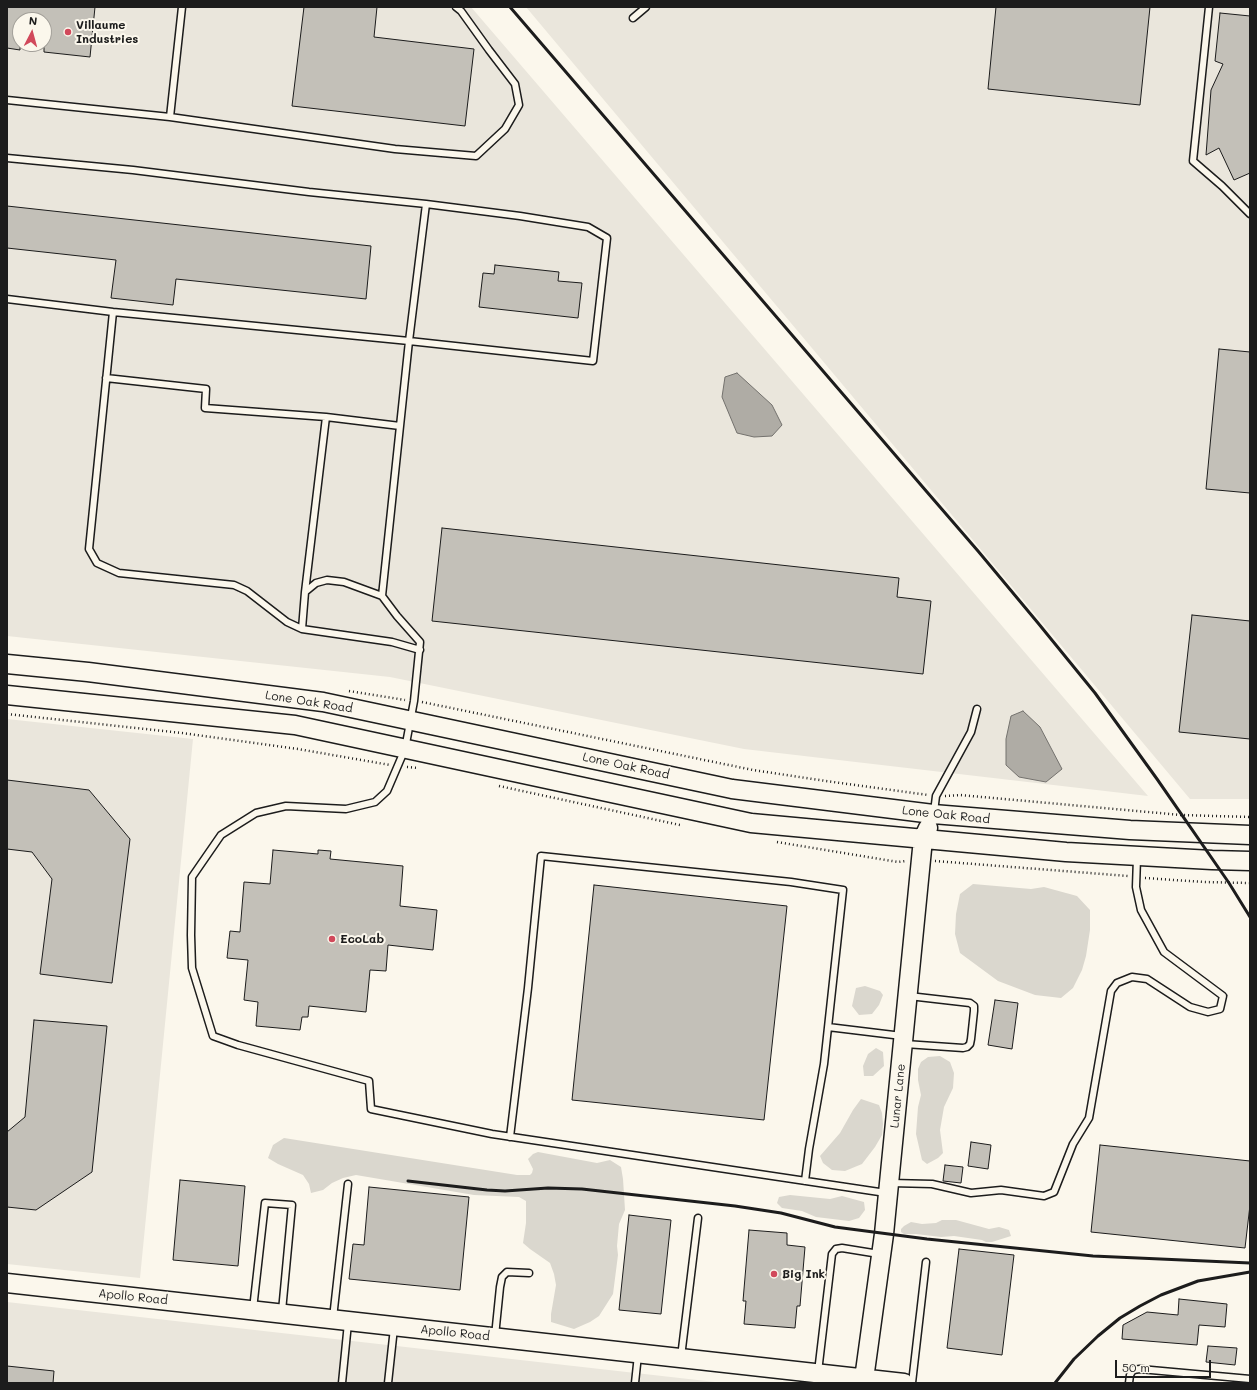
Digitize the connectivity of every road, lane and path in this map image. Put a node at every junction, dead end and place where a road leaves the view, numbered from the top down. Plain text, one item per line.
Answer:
1 (182, 7) edge
2 (456, 7) edge
3 (646, 7) edge
4 (1209, 7) edge
5 (633, 18) dead end
6 (7, 100) edge
7 (170, 117) junction
8 (7, 158) edge
9 (426, 204) junction
10 (1250, 214) edge
11 (7, 299) edge
12 (113, 312) junction
13 (409, 341) junction
14 (106, 378) junction
15 (326, 417) junction
16 (400, 426) junction
17 (305, 592) junction
18 (382, 596) junction
19 (302, 629) junction
20 (420, 650) junction
21 (7, 664) edge
22 (345, 690) dead end
23 (7, 694) edge
24 (414, 701) junction
25 (977, 709) dead end
26 (7, 714) edge
27 (411, 721) junction
28 (405, 749) junction
29 (397, 766) junction
30 (420, 768) dead end
31 (497, 785) dead end
32 (936, 796) junction
33 (933, 814) junction
34 (1250, 817) edge
35 (687, 826) dead end
36 (1250, 835) edge
37 (923, 839) junction
38 (776, 842) dead end
39 (1137, 857) junction
40 (921, 860) junction
41 (1250, 861) edge
42 (1137, 877) junction
43 (1250, 883) edge
44 (908, 996) junction
45 (828, 1027) junction
46 (903, 1040) junction
47 (510, 1136) junction
48 (805, 1181) junction
49 (348, 1184) dead end
50 (889, 1188) junction
51 (698, 1218) dead end
52 (881, 1254) junction
53 (926, 1262) dead end
54 (529, 1273) dead end
55 (7, 1283) edge
56 (253, 1311) junction
57 (282, 1314) junction
58 (341, 1320) junction
59 (394, 1326) junction
60 (494, 1338) junction
61 (638, 1354) junction
62 (681, 1358) junction
63 (818, 1374) junction
64 (1250, 1378) edge
65 (864, 1379) junction
66 (342, 1383) edge
67 (388, 1383) edge
68 (635, 1383) edge
69 (904, 1383) edge
70 (912, 1383) edge
71 (1129, 1383) edge

1 - 7 lane
2 - 7 lane
3 - 5 lane
4 - 10 lane
6 - 7 lane
8 - 9 lane
9 - 13 lane
9 - 13 lane
11 - 12 lane
12 - 13 lane
12 - 14 lane
13 - 16 lane
14 - 15 lane
14 - 19 lane
15 - 16 lane
15 - 17 lane
16 - 18 lane
17 - 18 lane
17 - 19 lane
18 - 20 lane
19 - 20 lane
20 - 24 lane
21 - 27 main road, Lone Oak Road
22 - 24 path
23 - 28 main road, Lone Oak Road
24 - 27 lane
24 - 32 path
25 - 32 lane
26 - 29 path
27 - 28 lane
27 - 33 main road, Lone Oak Road
28 - 29 lane
28 - 37 main road, Lone Oak Road
29 - 30 path
29 - 47 lane
31 - 35 path
32 - 33 lane
32 - 34 path
33 - 36 main road, Lone Oak Road
33 - 37 main road, Lunar Lane
37 - 39 main road, Lone Oak Road
37 - 40 main road, Lunar Lane
38 - 40 path
39 - 41 main road, Lone Oak Road
39 - 42 lane
40 - 42 path
40 - 44 main road, Lunar Lane
42 - 43 path
42 - 50 lane
44 - 46 main road, Lunar Lane
44 - 46 lane
45 - 46 lane
45 - 47 lane
45 - 48 lane
46 - 50 main road, Lunar Lane
47 - 48 lane
48 - 50 lane
49 - 58 lane
50 - 52 main road, Lunar Lane
51 - 62 lane
52 - 63 lane
52 - 65 main road, Lunar Lane
53 - 70 lane
54 - 60 lane
55 - 56 main road, Apollo Road
56 - 57 main road, Apollo Road
56 - 57 lane
57 - 58 main road, Apollo Road
58 - 59 main road, Apollo Road
58 - 66 lane
59 - 60 main road, Apollo Road
59 - 67 lane
60 - 61 main road, Apollo Road
61 - 62 main road, Apollo Road
61 - 68 lane
62 - 63 main road, Apollo Road
63 - 65 main road, Apollo Road
64 - 71 lane
65 - 69 main road, Apollo Road

